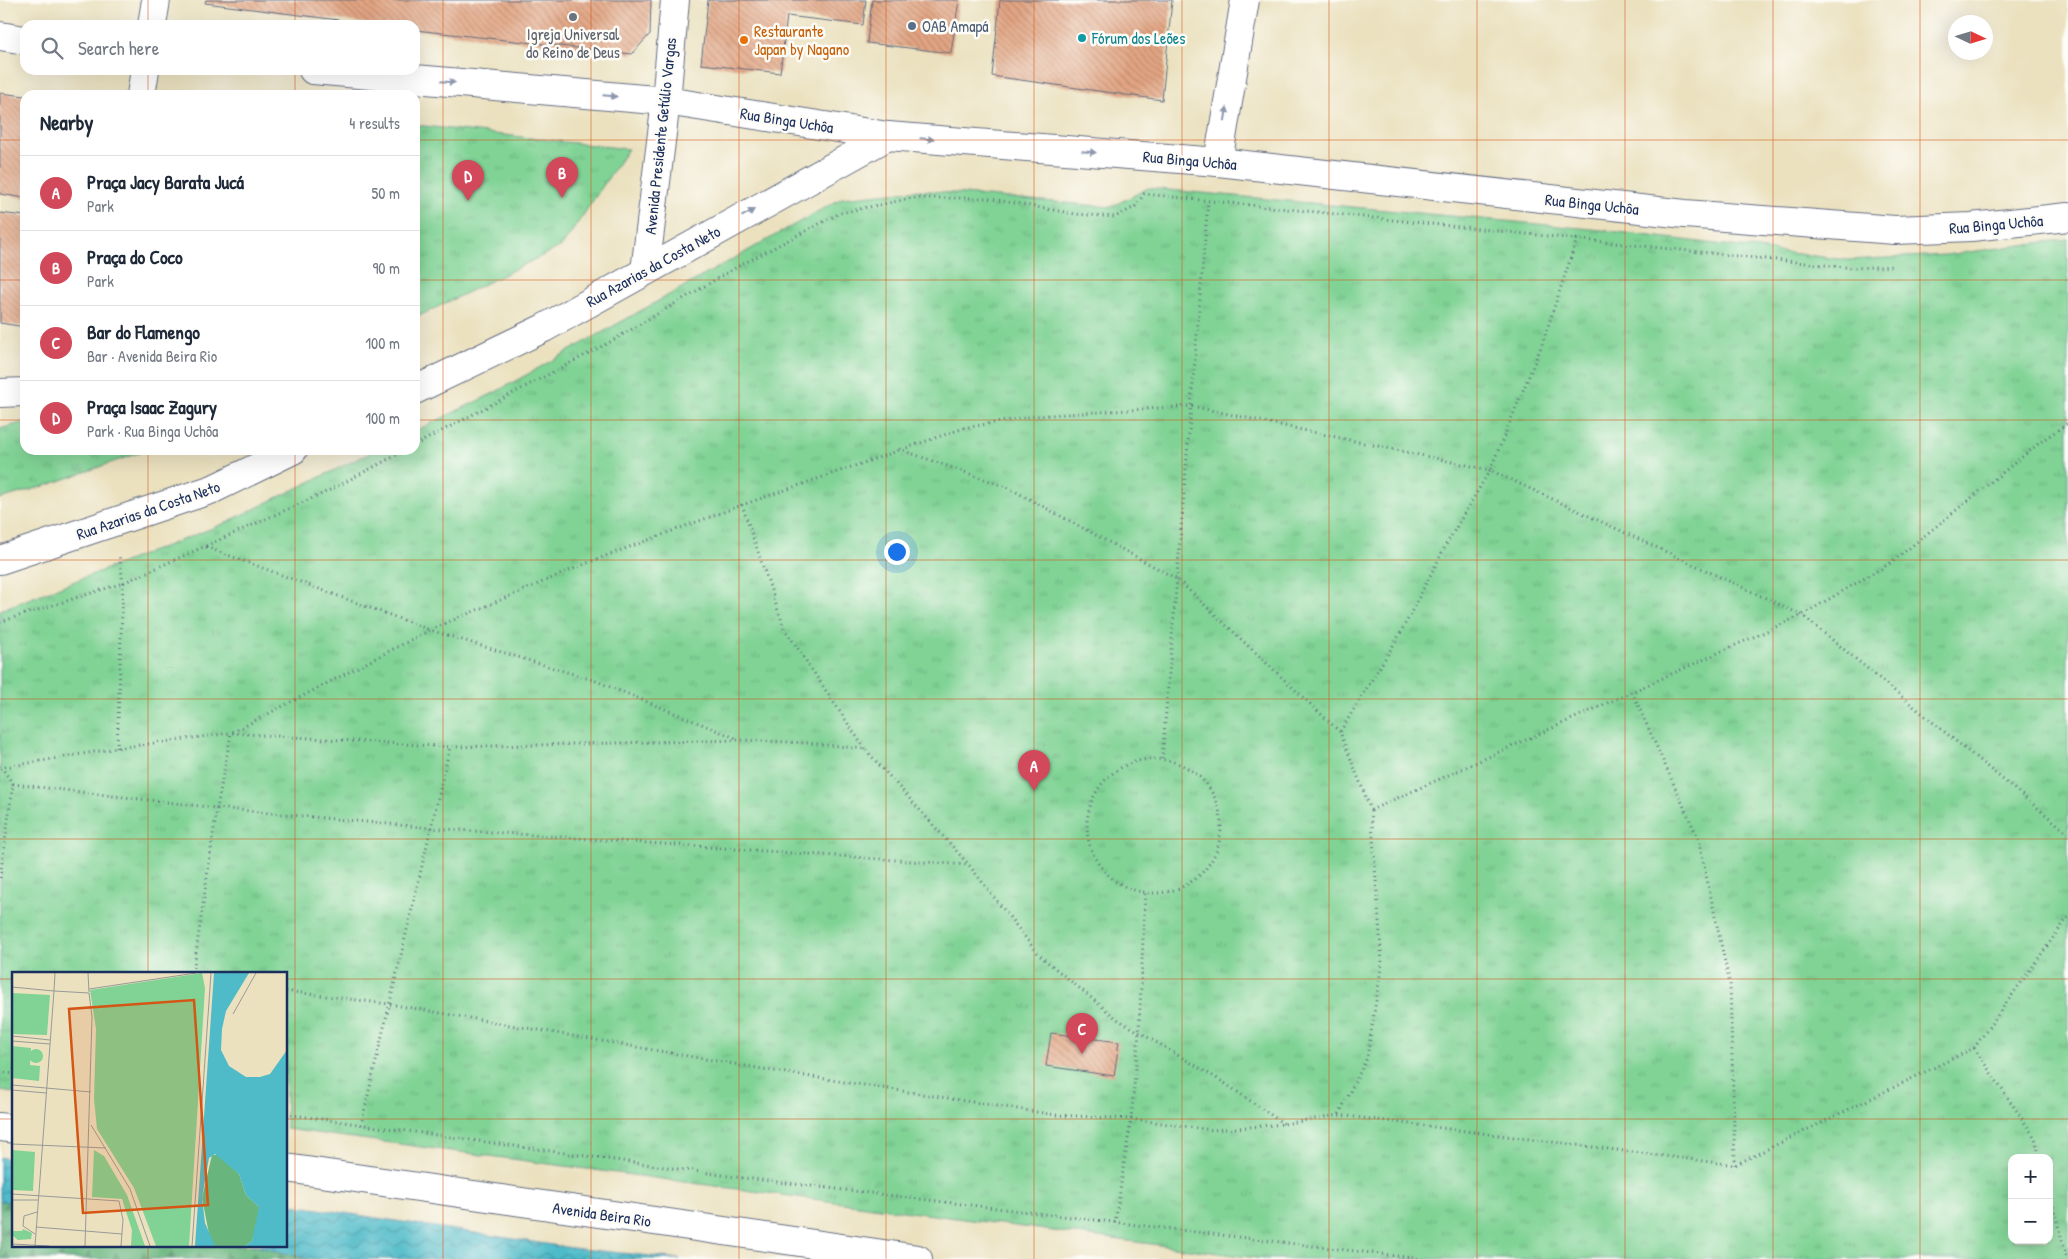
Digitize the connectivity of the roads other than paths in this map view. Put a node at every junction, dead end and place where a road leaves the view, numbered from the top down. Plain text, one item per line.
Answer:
1 (156, 0) edge
2 (675, 0) edge
3 (1245, 0) edge
4 (153, 20) edge
5 (0, 36) edge
6 (20, 39) edge
7 (144, 75) edge
8 (370, 75) edge
9 (142, 90) edge
10 (666, 101) junction
11 (888, 136) junction
12 (1218, 162) junction
13 (2068, 217) edge
14 (645, 271) junction
15 (420, 388) edge
16 (20, 392) edge
17 (0, 393) edge
18 (283, 455) edge
19 (0, 560) edge
20 (288, 1168) edge
21 (918, 1259) edge

1 - 4 street
2 - 10 street, Avenida Presidente Getúlio Vargas
12 -> 3 street
5 - 6 street
7 - 9 street
8 -> 10 street, Rua Binga Uchôa
10 - 11 street, Rua Binga Uchôa
10 - 14 street, Avenida Presidente Getúlio Vargas
11 -> 12 street, Rua Binga Uchôa
14 -> 11 street, Rua Azarias da Costa Neto
12 - 13 street, Rua Binga Uchôa
14 - 15 street, Rua Azarias da Costa Neto
16 - 17 street
18 - 19 street, Rua Azarias da Costa Neto
20 - 21 street, Avenida Beira Rio

